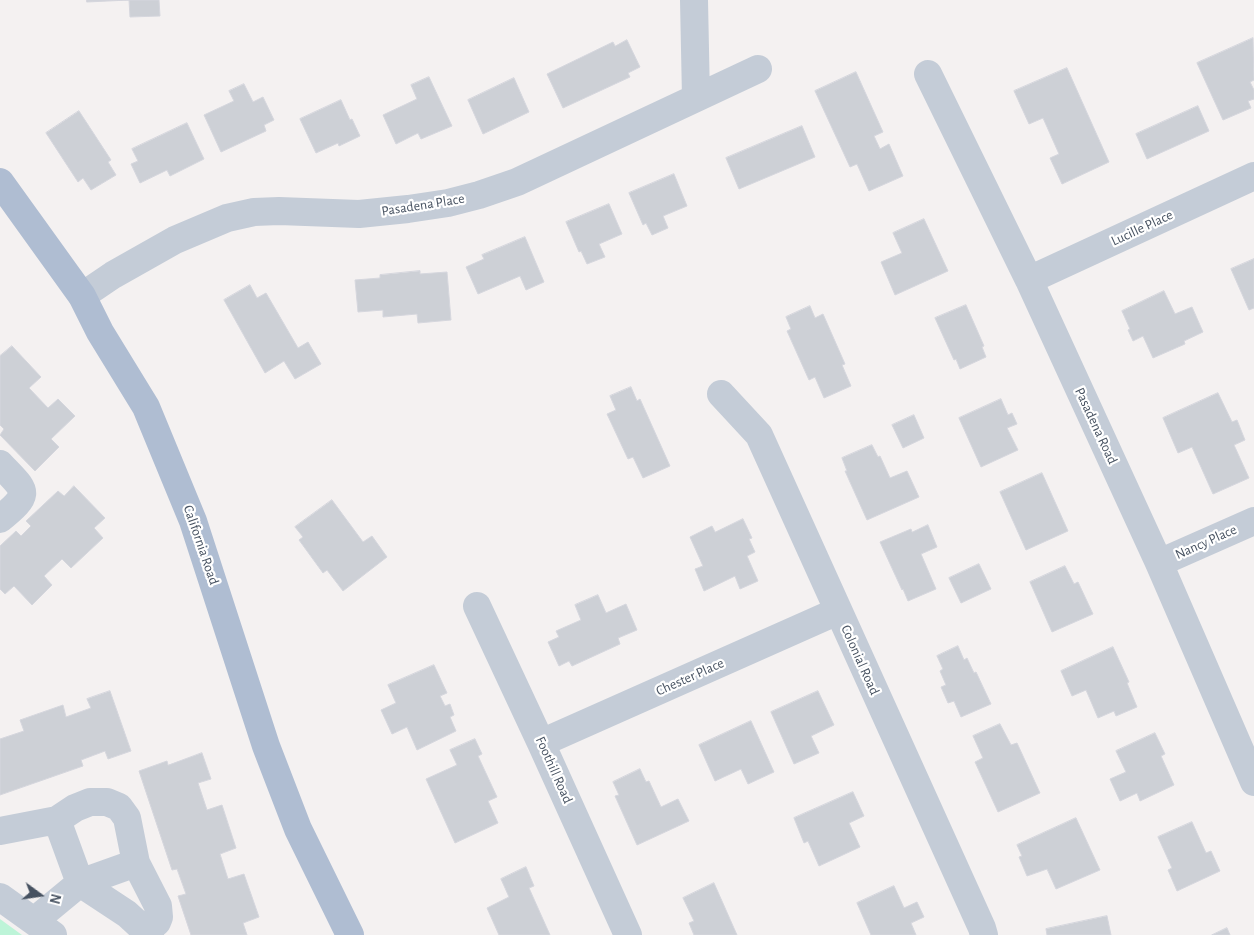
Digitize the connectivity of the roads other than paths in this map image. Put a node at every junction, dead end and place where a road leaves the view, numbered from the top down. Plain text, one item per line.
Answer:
1 (694, 0) edge
2 (758, 69) dead end
3 (928, 74) dead end
4 (696, 98) junction
5 (1254, 176) edge
6 (0, 182) edge
7 (1029, 280) junction
8 (82, 296) junction
9 (721, 394) dead end
10 (0, 464) edge
11 (0, 519) edge
12 (1254, 521) edge
13 (1159, 563) junction
14 (477, 606) dead end
15 (838, 612) junction
16 (542, 743) junction
17 (1254, 782) edge
18 (57, 820) junction
19 (0, 831) edge
20 (136, 863) junction
21 (80, 882) junction
22 (0, 897) edge
23 (44, 928) edge
24 (148, 933) edge
25 (350, 935) edge
26 (628, 935) edge
27 (984, 935) edge

1 - 4 street
2 - 4 street, Pasadena Place
3 - 7 street, Pasadena Road
4 - 8 street, Pasadena Place
5 - 7 street, Lucille Place
6 - 8 main road, California Road
7 - 13 street, Pasadena Road
8 - 25 main road, California Road
9 - 15 street, Colonial Road
10 - 11 street
12 - 13 street, Nancy Place
13 - 17 street, Pasadena Road
14 - 16 street, Foothill Road
15 - 16 street, Chester Place
15 - 27 street, Colonial Road
16 - 26 street, Foothill Road
18 - 19 street
18 - 20 street
18 - 21 street
20 - 21 street
20 - 24 street
21 - 23 street
21 - 24 street
22 - 23 street

